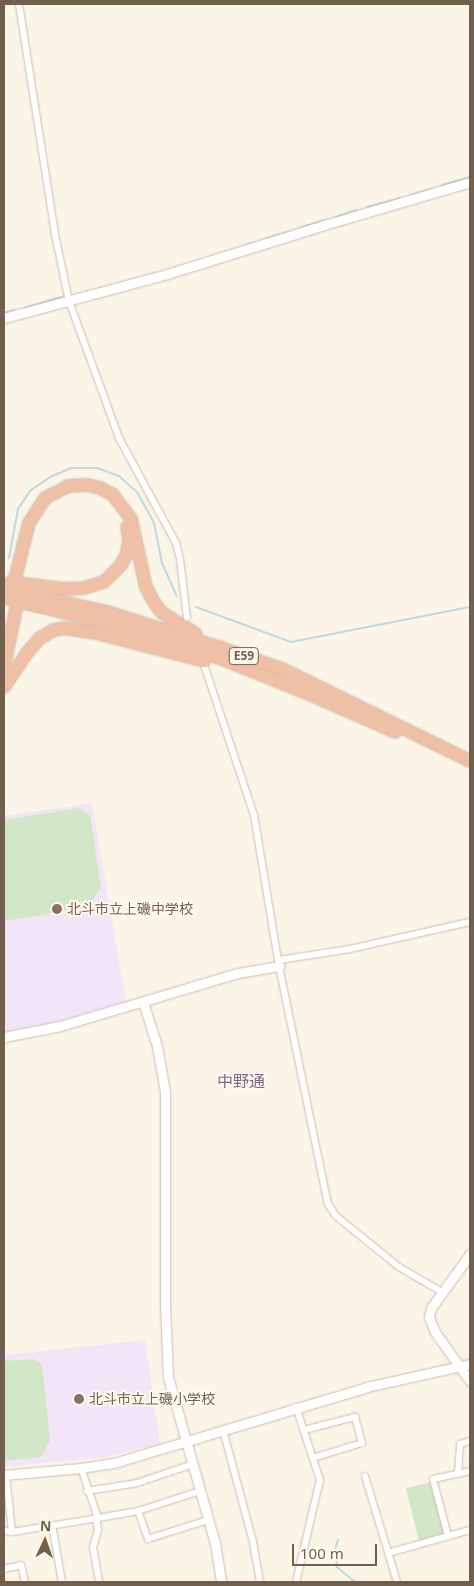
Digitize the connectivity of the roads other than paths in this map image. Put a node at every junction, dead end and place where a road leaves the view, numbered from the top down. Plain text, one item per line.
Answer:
1 (19, 4) edge
2 (470, 182) edge
3 (69, 301) junction
4 (4, 318) edge
5 (4, 581) edge
6 (4, 589) edge
7 (10, 605) edge
8 (187, 618) dead end
9 (4, 635) edge
10 (221, 648) junction
11 (4, 666) edge
12 (205, 668) dead end
13 (4, 687) edge
14 (309, 694) junction
15 (470, 763) edge
16 (470, 922) edge
17 (279, 963) junction
18 (143, 1002) junction
19 (4, 1036) edge
20 (470, 1254) edge
21 (442, 1292) junction
22 (470, 1364) edge
23 (460, 1366) junction
24 (470, 1380) edge
25 (296, 1408) junction
26 (223, 1430) junction
27 (304, 1430) junction
28 (186, 1441) junction
29 (470, 1441) edge
30 (313, 1458) junction
31 (193, 1464) junction
32 (81, 1468) junction
33 (470, 1471) edge
34 (458, 1474) junction
35 (5, 1475) edge
36 (365, 1476) dead end
37 (87, 1491) junction
38 (200, 1491) junction
39 (138, 1511) junction
40 (97, 1518) junction
41 (208, 1520) junction
42 (52, 1525) junction
43 (470, 1530) edge
44 (4, 1531) edge
45 (12, 1532) junction
46 (448, 1536) junction
47 (388, 1553) junction
48 (4, 1568) edge
49 (25, 1582) edge
50 (62, 1582) edge
51 (98, 1582) edge
52 (221, 1582) edge
53 (260, 1582) edge
54 (296, 1582) edge
55 (397, 1582) edge

1 - 3 street
2 - 3 street
3 - 4 street
3 - 8 street
5 - 10 highway
6 - 10 highway, E59
7 - 9 highway
7 - 11 highway
7 - 14 highway, E59
10 - 15 highway, E59
12 - 17 street
13 - 14 highway
14 - 15 highway, E59
16 - 17 street
17 - 18 street
17 - 21 street
18 - 19 street
18 - 28 street
20 - 21 street
21 - 23 street
22 - 23 street
23 - 24 street
23 - 25 street
25 - 26 street
25 - 27 street
26 - 28 street
26 - 53 street
27 - 30 street
27 - 30 street
28 - 31 street
28 - 32 street
29 - 34 street
30 - 54 street
31 - 37 street
31 - 38 street
32 - 35 street
32 - 37 street
33 - 34 street
34 - 46 street
35 - 45 street
36 - 47 street
37 - 40 street
38 - 39 street
38 - 41 street
39 - 40 street
39 - 41 street
40 - 42 street
40 - 51 street
41 - 52 street
42 - 45 street
42 - 50 street
43 - 46 street
44 - 45 street
46 - 47 street
47 - 55 street
48 - 49 street

